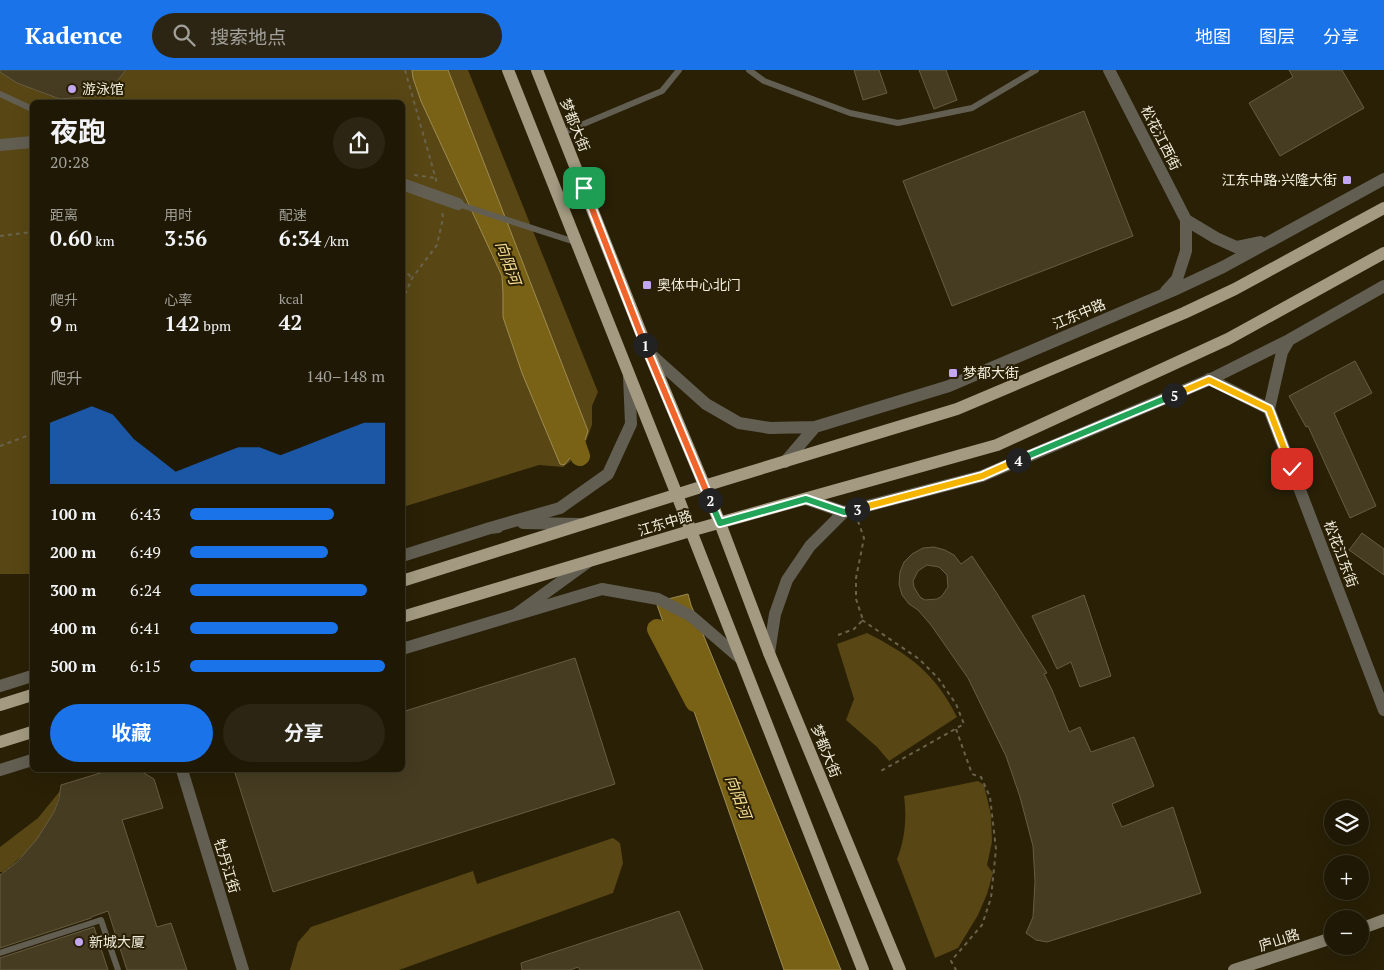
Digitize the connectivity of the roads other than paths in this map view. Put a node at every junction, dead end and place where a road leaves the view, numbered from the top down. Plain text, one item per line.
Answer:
1 (508, 70) edge
2 (537, 70) edge
3 (679, 70) edge
4 (749, 70) edge
5 (1036, 70) edge
6 (1109, 70) edge
7 (0, 94) edge
8 (30, 108) edge
9 (562, 133) junction
10 (30, 142) edge
11 (0, 145) edge
12 (1384, 179) edge
13 (405, 185) edge
14 (458, 204) joint
15 (1384, 208) edge
16 (1186, 220) junction
17 (1275, 239) junction
18 (576, 242) junction
19 (1384, 253) edge
20 (1384, 286) edge
21 (1163, 295) junction
22 (1289, 340) junction
23 (649, 353) junction
24 (628, 374) junction
25 (1209, 380) junction
26 (1269, 409) junction
27 (815, 427) junction
28 (785, 462) junction
29 (704, 486) junction
30 (677, 495) junction
31 (806, 499) junction
32 (849, 511) junction
33 (720, 523) junction
34 (585, 524) junction
35 (490, 528) junction
36 (690, 531) junction
37 (405, 555) edge
38 (591, 560) junction
39 (405, 579) edge
40 (515, 615) junction
41 (405, 616) edge
42 (405, 648) edge
43 (769, 653) junction
44 (741, 659) junction
45 (30, 677) edge
46 (0, 686) edge
47 (30, 696) edge
48 (0, 706) edge
49 (1384, 710) edge
50 (30, 733) edge
51 (0, 742) edge
52 (30, 761) edge
53 (0, 770) edge
54 (183, 772) edge
55 (1384, 920) edge
56 (1369, 926) edge
57 (1324, 941) edge
58 (0, 952) edge
59 (118, 970) edge
60 (243, 970) edge
61 (863, 970) edge
62 (900, 970) edge
63 (1234, 970) edge

1 - 18 main road
2 - 9 main road, 梦都大街
3 - 9 lane
4 - 5 lane
6 - 16 street, 松花江西街
7 - 8 lane
9 - 23 main road, 梦都大街
10 - 11 street
12 - 17 street, 江东中路
13 - 14 street
14 - 18 lane
15 - 28 main road, 江东中路
16 - 17 street
16 - 21 street
17 - 21 street, 江东中路
18 - 24 main road
19 - 31 main road, 江东中路
20 - 22 street
21 - 27 street, 江东中路
22 - 25 street
22 - 26 street
23 - 27 street, 江东中路
23 - 29 main road, 梦都大街
24 - 30 main road
24 - 35 street
25 - 26 street
25 - 32 street
26 - 49 street, 松花江东街
27 - 28 street
28 - 29 main road, 江东中路
29 - 30 main road, 江东中路
29 - 33 main road, 梦都大街
30 - 34 main road, 江东中路
30 - 36 main road
31 - 32 street
31 - 33 main road, 江东中路
32 - 43 street
33 - 36 main road, 江东中路
33 - 43 main road, 梦都大街
34 - 35 street, 江东中路
34 - 39 main road, 江东中路
35 - 37 street, 江东中路
36 - 38 main road, 江东中路
36 - 44 main road
38 - 40 street, 江东中路
38 - 41 main road, 江东中路
40 - 42 street, 江东中路
40 - 44 street
43 - 62 main road, 梦都大街
44 - 61 main road
45 - 46 street
47 - 48 main road
50 - 51 main road
52 - 53 street
54 - 60 street, 牡丹江街
55 - 56 main road
57 - 63 main road, 庐山路
58 - 59 lane

